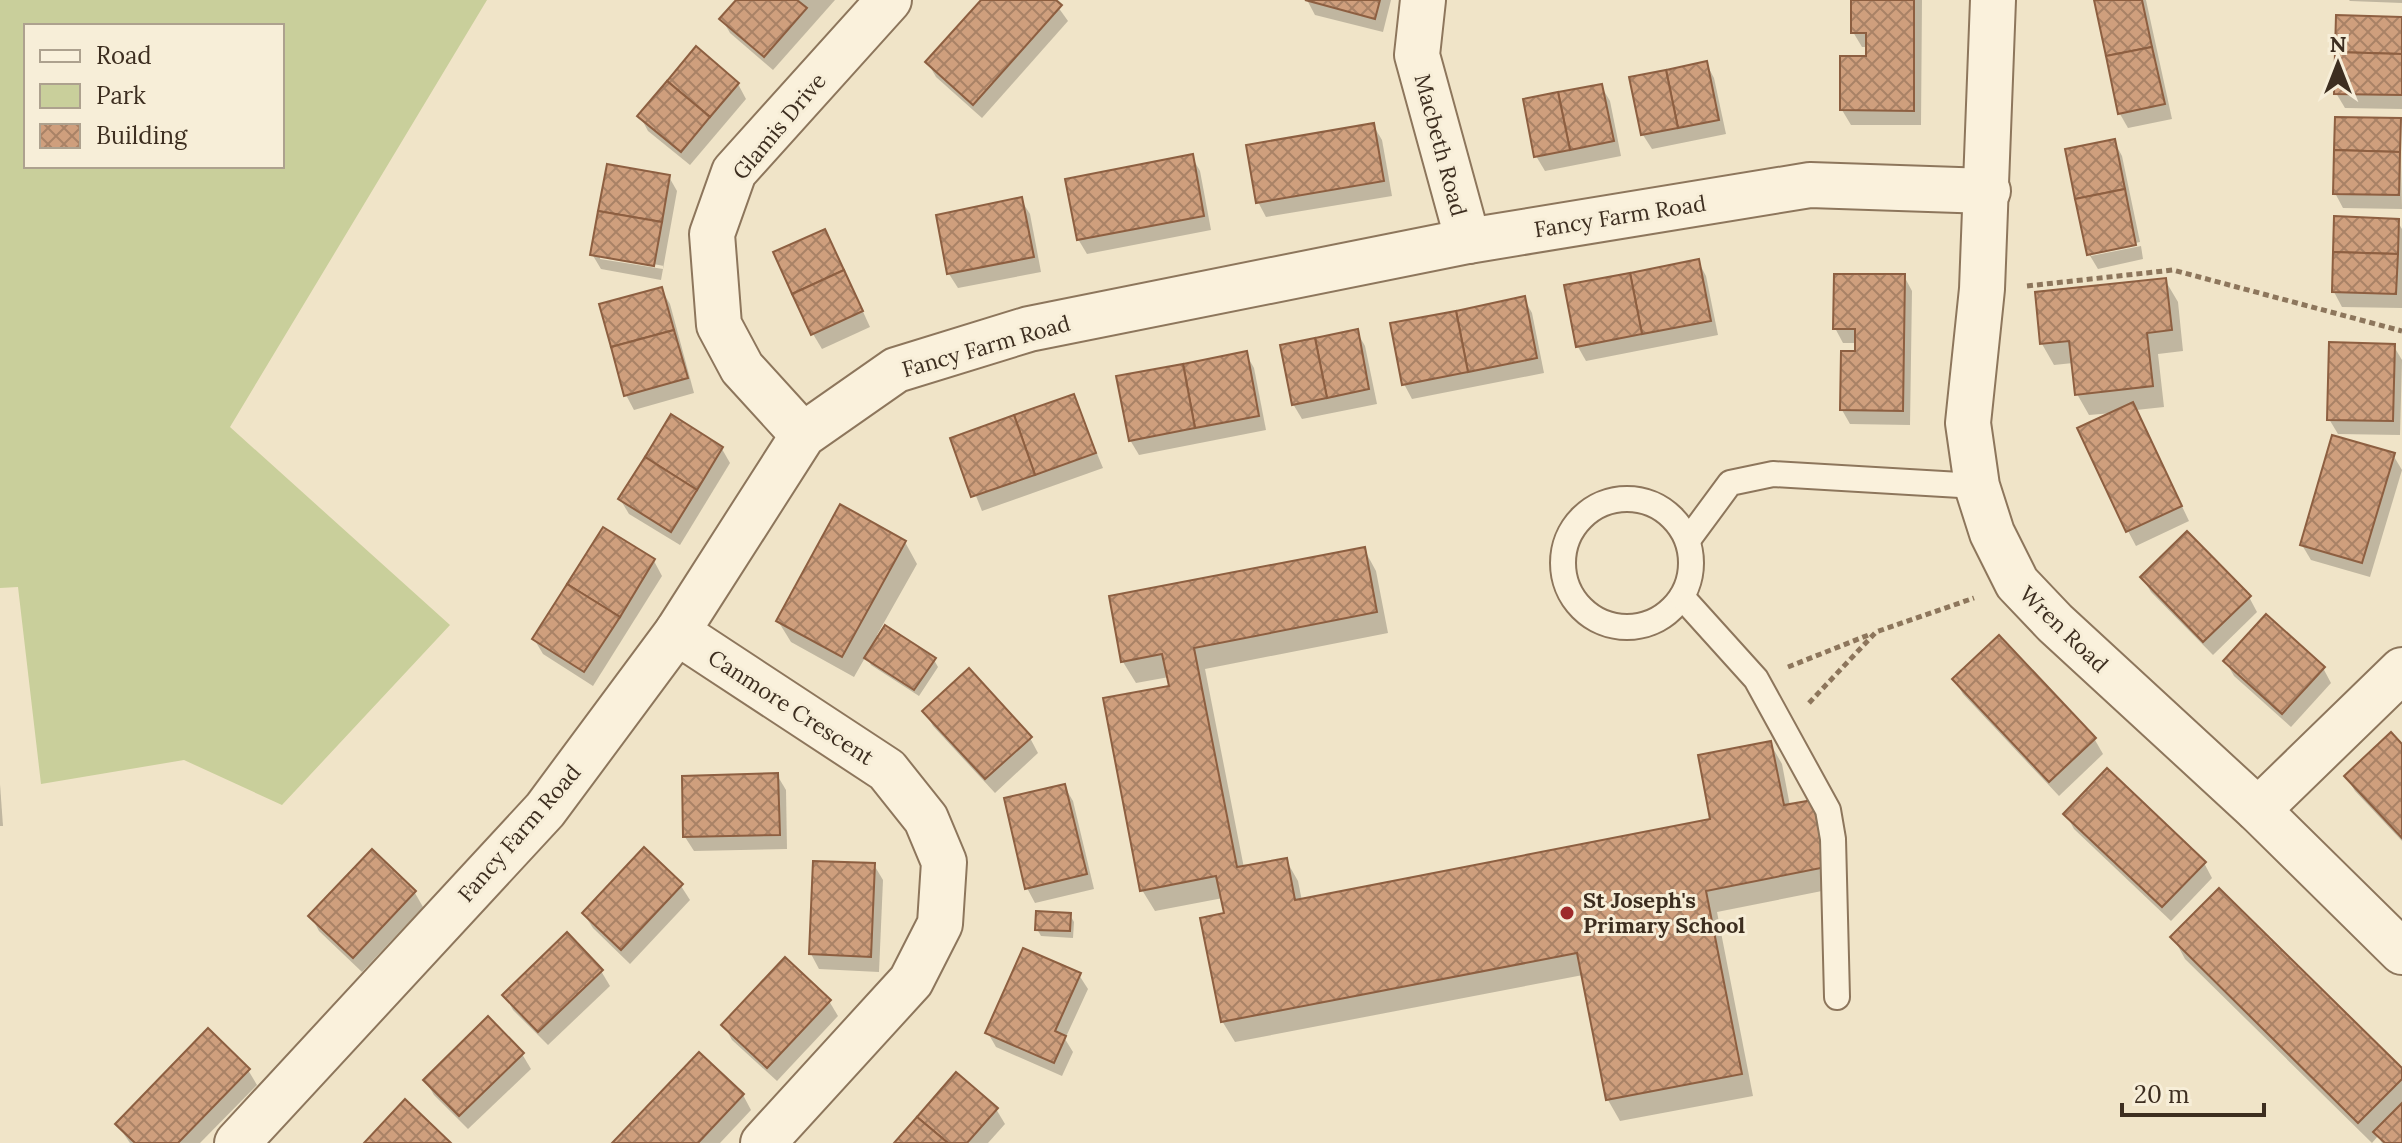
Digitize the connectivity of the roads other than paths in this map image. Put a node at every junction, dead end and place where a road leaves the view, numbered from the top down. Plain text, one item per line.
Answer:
1 (889, 0) edge
2 (1423, 0) edge
3 (1993, 0) edge
4 (1988, 191) junction
5 (1468, 241) junction
6 (803, 435) junction
7 (1977, 486) junction
8 (1688, 540) junction
9 (1682, 597) junction
10 (677, 632) junction
11 (2402, 670) edge
12 (2258, 810) junction
13 (2402, 952) edge
14 (1837, 997) dead end
15 (237, 1143) edge
16 (763, 1143) edge

1 - 6 street, Glamis Drive
2 - 5 street, Macbeth Road
3 - 4 street, Wren Road
4 - 5 street, Fancy Farm Road
4 - 7 street, Wren Road
5 - 6 street, Fancy Farm Road
6 - 10 street, Fancy Farm Road
7 - 8 lane
7 - 12 street, Wren Road
8 - 9 lane
8 - 9 lane
9 - 14 lane
10 - 15 street, Fancy Farm Road
10 - 16 street, Canmore Crescent
11 - 12 street
12 - 13 street, Wren Road

